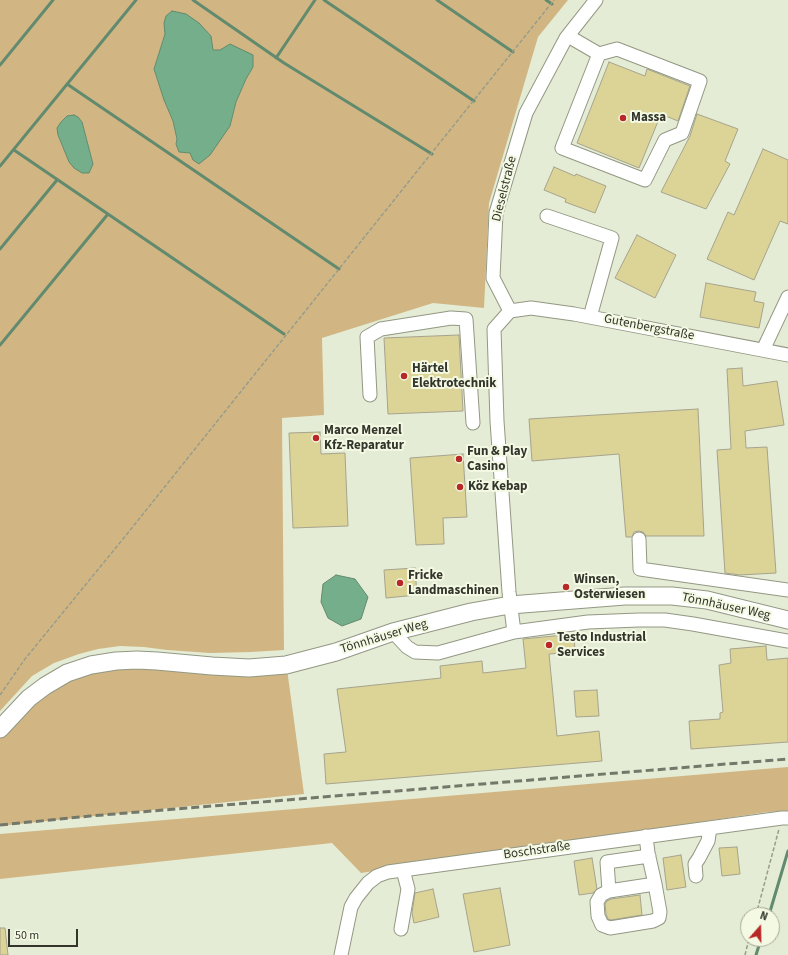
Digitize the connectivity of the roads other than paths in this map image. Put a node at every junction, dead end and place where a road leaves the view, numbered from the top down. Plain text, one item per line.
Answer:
1 (596, 0) edge
2 (568, 36) junction
3 (599, 54) junction
4 (547, 216) dead end
5 (788, 297) edge
6 (510, 311) junction
7 (590, 317) junction
8 (763, 350) junction
9 (788, 355) edge
10 (370, 395) dead end
11 (473, 423) dead end
12 (639, 539) dead end
13 (788, 590) edge
14 (510, 605) junction
15 (788, 620) edge
16 (393, 632) junction
17 (514, 632) junction
18 (788, 642) edge
19 (0, 730) edge
20 (785, 818) edge
21 (710, 828) junction
22 (646, 836) junction
23 (649, 856) junction
24 (403, 870) junction
25 (696, 876) dead end
26 (655, 884) junction
27 (609, 891) junction
28 (402, 929) dead end
29 (340, 955) edge

1 - 2 street, Dieselstraße
2 - 3 street
2 - 6 street, Dieselstraße
3 - 3 street
4 - 7 street
5 - 8 street
6 - 7 street, Gutenbergstraße
6 - 14 street
7 - 8 street, Gutenbergstraße
8 - 9 street, Gutenbergstraße
10 - 11 street
12 - 13 street
14 - 15 main road, Tönnhäuser Weg
14 - 16 main road, Tönnhäuser Weg
14 - 17 street
16 - 17 street
16 - 19 main road, Tönnhäuser Weg
17 - 18 street
20 - 21 street, Boschstraße
21 - 22 street, Boschstraße
21 - 25 street
22 - 23 street
22 - 24 street, Boschstraße
23 - 26 street
23 - 27 street
24 - 28 street
24 - 29 street, Boschstraße
26 - 27 street
26 - 27 street

